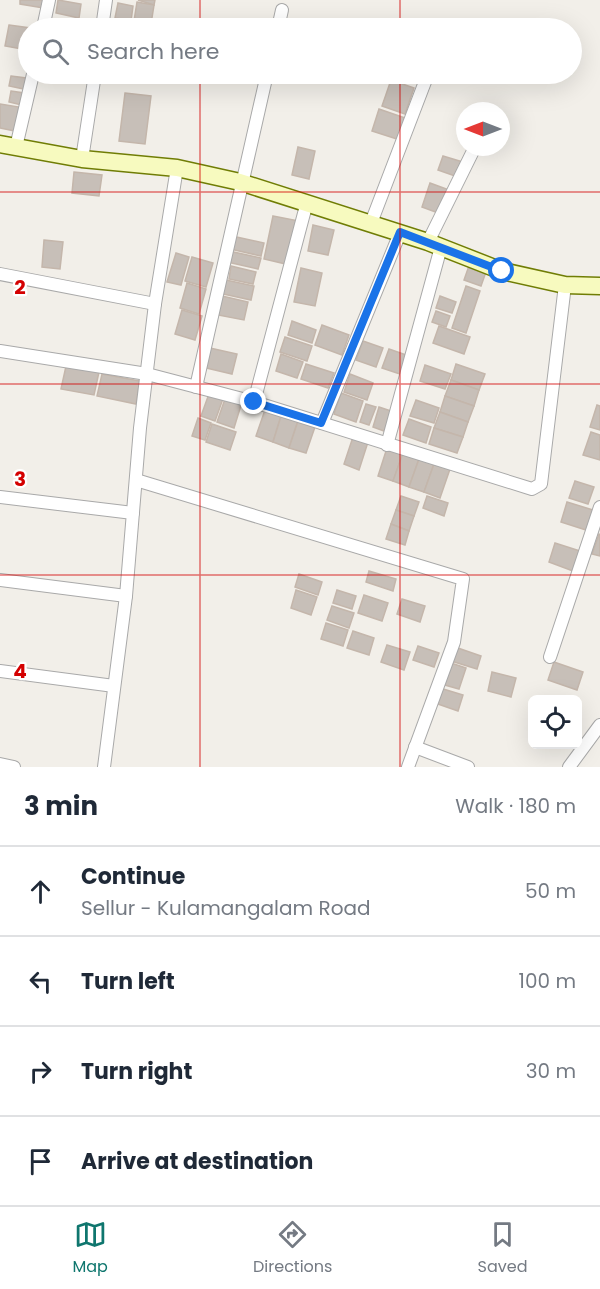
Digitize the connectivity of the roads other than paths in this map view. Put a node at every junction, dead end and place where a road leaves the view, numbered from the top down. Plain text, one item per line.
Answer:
1 (49, 0) edge
2 (106, 0) edge
3 (282, 10) dead end
4 (45, 18) edge
5 (103, 18) edge
6 (280, 18) edge
7 (30, 84) edge
8 (93, 84) edge
9 (264, 84) edge
10 (424, 84) edge
11 (8, 146) edge
12 (471, 156) edge
13 (82, 159) junction
14 (177, 168) junction
15 (240, 182) junction
16 (307, 202) junction
17 (371, 223) junction
18 (400, 232) junction
19 (435, 244) junction
20 (0, 274) edge
21 (565, 285) junction
22 (600, 286) edge
23 (155, 304) junction
24 (0, 351) edge
25 (147, 374) junction
26 (196, 387) junction
27 (254, 402) junction
28 (321, 423) junction
29 (387, 445) junction
30 (136, 480) junction
31 (0, 497) edge
32 (600, 507) edge
33 (133, 513) junction
34 (596, 531) edge
35 (0, 580) edge
36 (126, 596) junction
37 (550, 657) dead end
38 (0, 671) edge
39 (114, 686) junction
40 (600, 725) edge
41 (415, 747) junction
42 (0, 764) edge
43 (14, 767) edge
44 (104, 767) edge
45 (408, 767) edge
46 (468, 767) edge
47 (569, 767) edge

1 - 4 street
2 - 5 street
3 - 6 street
7 - 11 street
8 - 13 street
9 - 15 street
10 - 17 street
11 - 13 main road
12 - 19 street
13 - 14 main road
14 - 15 main road
14 - 23 street
15 - 16 main road
15 - 26 street
16 - 17 main road
16 - 27 street
17 - 18 main road
18 - 19 main road
18 - 28 street
19 - 21 main road
19 - 29 street
20 - 23 street
21 - 22 main road
21 - 29 street
23 - 25 street
24 - 25 street
25 - 26 street
25 - 30 street
26 - 27 street
27 - 28 street
28 - 29 street
30 - 33 street
30 - 41 street
31 - 33 street
32 - 34 street
33 - 36 street
34 - 37 street
35 - 36 street
36 - 39 street
38 - 39 street
39 - 44 street
40 - 47 street
41 - 45 street
41 - 46 street
42 - 43 street

